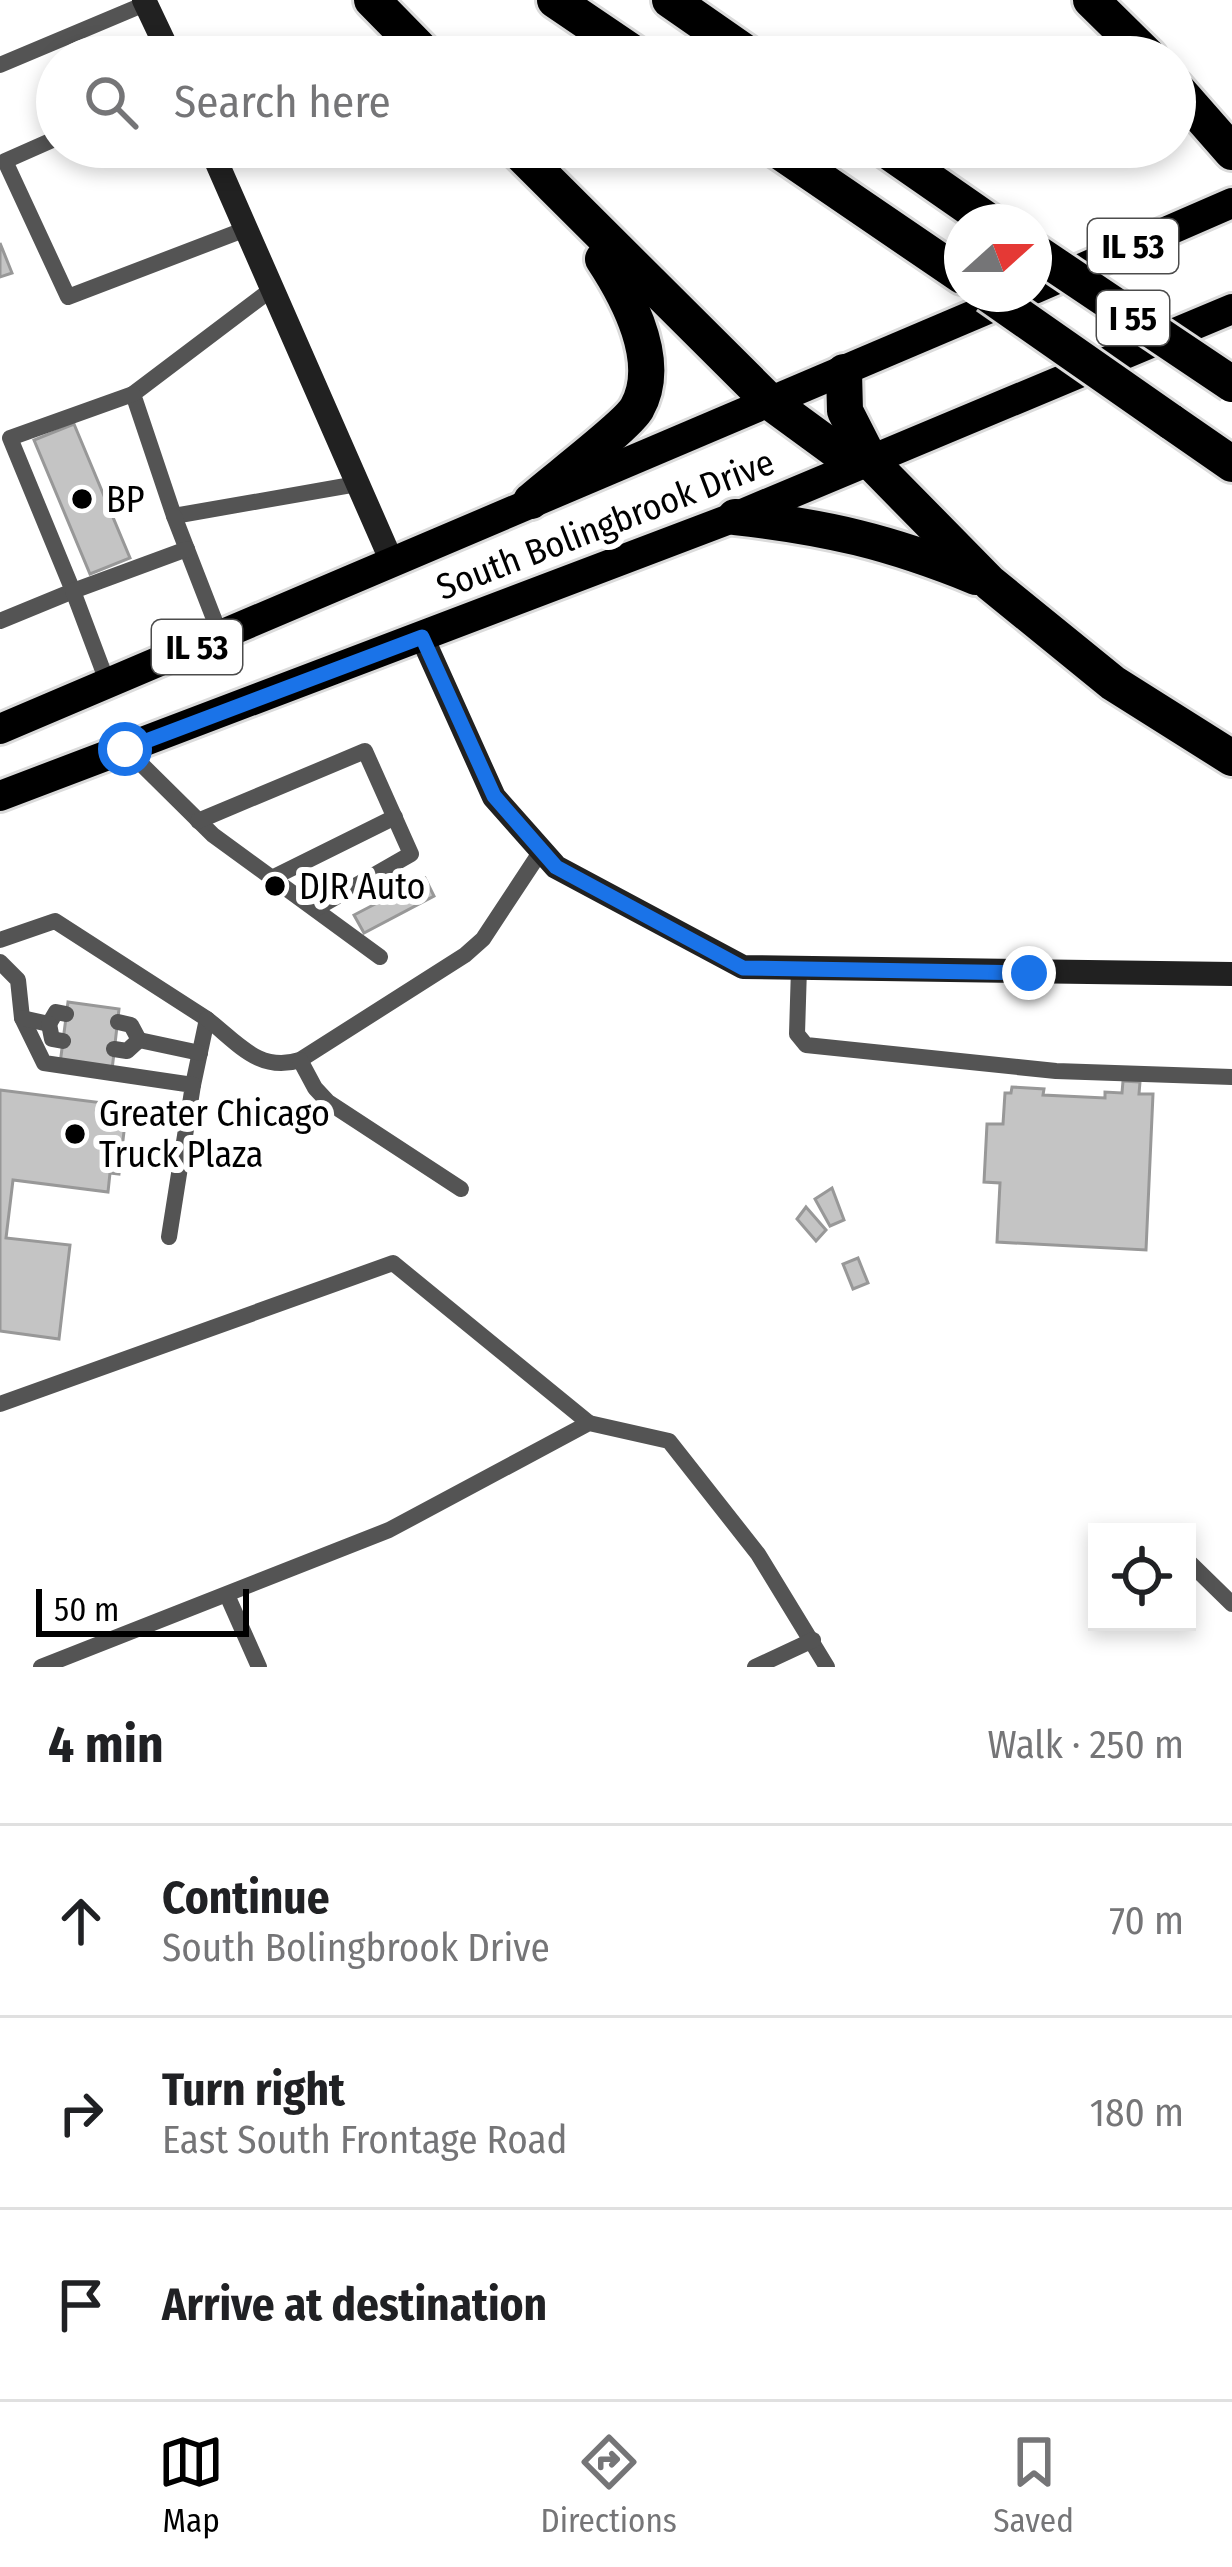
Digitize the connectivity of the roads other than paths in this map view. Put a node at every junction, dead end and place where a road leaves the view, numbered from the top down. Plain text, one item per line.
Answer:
1 (372, 0) edge
2 (555, 0) edge
3 (670, 0) edge
4 (1091, 0) edge
5 (144, 2) edge
6 (65, 36) edge
7 (161, 36) edge
8 (407, 36) edge
9 (608, 36) edge
10 (722, 36) edge
11 (1129, 36) edge
12 (36, 48) edge
13 (0, 64) edge
14 (1196, 87) edge
15 (1196, 111) edge
16 (1232, 111) edge
17 (36, 148) edge
18 (1232, 152) edge
19 (219, 168) edge
20 (535, 168) edge
21 (803, 168) edge
22 (912, 168) edge
23 (541, 174) junction
24 (1232, 203) edge
25 (964, 204) edge
26 (246, 229) junction
27 (944, 263) edge
28 (1052, 263) edge
29 (1052, 281) edge
30 (272, 289) junction
31 (1232, 309) edge
32 (982, 312) edge
33 (1014, 312) edge
34 (844, 372) junction
35 (1232, 384) edge
36 (133, 394) junction
37 (770, 402) junction
38 (872, 462) junction
39 (1232, 464) edge
40 (357, 484) junction
41 (531, 501) junction
42 (174, 516) junction
43 (735, 517) junction
44 (187, 549) junction
45 (392, 562) junction
46 (990, 583) junction
47 (73, 591) junction
48 (0, 621) edge
49 (221, 637) junction
50 (422, 637) junction
51 (108, 684) junction
52 (0, 729) edge
53 (125, 749) junction
54 (1232, 758) edge
55 (0, 796) edge
56 (394, 817) junction
57 (198, 821) junction
58 (542, 851) junction
59 (272, 878) junction
60 (315, 909) junction
61 (0, 940) edge
62 (380, 957) dead end
63 (0, 962) edge
64 (799, 968) junction
65 (1232, 974) edge
66 (22, 1018) junction
67 (207, 1019) junction
68 (118, 1022) dead end
69 (139, 1040) junction
70 (62, 1041) dead end
71 (114, 1049) dead end
72 (200, 1053) junction
73 (300, 1060) junction
74 (1232, 1077) edge
75 (193, 1085) junction
76 (461, 1189) dead end
77 (170, 1237) dead end
78 (0, 1404) edge
79 (589, 1423) junction
80 (1196, 1569) edge
81 (227, 1595) junction
82 (1232, 1604) edge
83 (813, 1640) junction
84 (40, 1667) edge
85 (260, 1667) edge
86 (755, 1667) edge
87 (827, 1667) edge

1 - 8 highway
2 - 9 highway
3 - 10 highway
4 - 11 highway
5 - 6 lane
5 - 7 street
12 - 13 lane
14 - 16 highway
15 - 18 highway
17 - 26 lane
19 - 26 street
20 - 23 highway
21 - 27 highway
22 - 25 highway
23 - 37 highway
23 - 41 highway
24 - 29 main road, IL 53
26 - 30 street
28 - 35 highway, I 55, bridge
30 - 36 lane
30 - 40 street
31 - 38 main road, South Bolingbrook Drive / IL 53
32 - 34 main road, South Bolingbrook Drive / IL 53
33 - 39 highway, I 55, bridge
34 - 37 main road, South Bolingbrook Drive / IL 53
34 - 38 highway
36 - 42 lane
36 - 47 lane
37 - 38 highway
37 - 41 main road, South Bolingbrook Drive / IL 53
38 - 43 main road, South Bolingbrook Drive / IL 53
38 - 46 highway
40 - 42 lane
40 - 45 street
41 - 45 main road, South Bolingbrook Drive / IL 53
42 - 44 lane
43 - 46 highway
43 - 50 main road, South Bolingbrook Drive / IL 53
44 - 47 lane
44 - 49 lane
45 - 49 main road, South Bolingbrook Drive / IL 53
46 - 54 highway
47 - 48 lane
47 - 51 lane
49 - 51 main road, South Bolingbrook Drive / IL 53
50 - 53 main road, South Bolingbrook Drive / IL 53
50 - 58 street
51 - 52 main road, South Bolingbrook Drive / IL 53
53 - 55 main road, South Bolingbrook Drive / IL 53
53 - 57 lane
56 - 57 lane
56 - 59 lane
56 - 60 lane
57 - 59 lane
58 - 64 street
58 - 73 lane
59 - 60 lane
60 - 62 lane
61 - 67 lane
63 - 66 lane
64 - 65 street
64 - 74 lane
66 - 70 lane
66 - 75 lane
67 - 72 lane
67 - 73 lane
68 - 69 lane
69 - 71 lane
69 - 72 lane
72 - 75 lane
73 - 76 lane
75 - 77 lane
78 - 79 lane
79 - 81 lane
79 - 83 lane
80 - 82 lane
81 - 84 lane
81 - 85 lane
83 - 86 lane
83 - 87 lane

